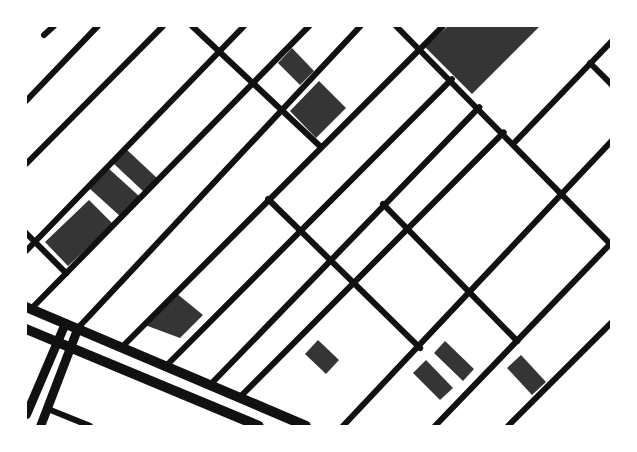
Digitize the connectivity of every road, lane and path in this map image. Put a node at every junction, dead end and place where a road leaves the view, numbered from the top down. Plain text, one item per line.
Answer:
1 (54, 26) edge
2 (98, 26) edge
3 (163, 26) edge
4 (192, 26) edge
5 (244, 26) edge
6 (309, 26) edge
7 (361, 26) edge
8 (396, 26) edge
9 (443, 26) edge
10 (44, 35) dead end
11 (612, 40) edge
12 (419, 48) junction
13 (219, 52) junction
14 (590, 63) junction
15 (452, 79) junction
16 (252, 84) junction
17 (612, 85) edge
18 (26, 101) edge
19 (479, 107) junction
20 (282, 110) junction
21 (504, 132) junction
22 (612, 141) edge
23 (515, 142) junction
24 (320, 146) junction
25 (26, 164) edge
26 (562, 189) junction
27 (268, 199) junction
28 (383, 204) junction
29 (409, 228) junction
30 (301, 232) junction
31 (26, 233) edge
32 (34, 241) junction
33 (611, 244) edge
34 (26, 251) edge
35 (331, 260) junction
36 (66, 273) junction
37 (355, 282) junction
38 (473, 292) junction
39 (28, 308) edge
40 (612, 322) edge
41 (65, 323) junction
42 (26, 329) edge
43 (77, 329) junction
44 (517, 341) junction
45 (56, 342) junction
46 (72, 348) junction
47 (121, 348) junction
48 (420, 348) junction
49 (166, 366) junction
50 (210, 385) junction
51 (239, 398) junction
52 (48, 409) junction
53 (26, 414) edge
54 (238, 423) edge
55 (40, 426) edge
56 (90, 426) edge
57 (259, 426) edge
58 (306, 426) edge
59 (344, 426) edge
60 (435, 426) edge
61 (508, 426) edge

1 - 10 street
2 - 18 street
3 - 25 street
4 - 13 street
5 - 13 street
6 - 16 street
7 - 20 street
8 - 12 street
9 - 12 street
11 - 14 street
12 - 15 street
12 - 24 street
13 - 16 street
13 - 32 street
14 - 17 street
14 - 23 street
15 - 19 street
15 - 30 street
16 - 20 street
16 - 36 street
19 - 21 street
19 - 28 street
20 - 24 street
20 - 43 street
21 - 23 street
21 - 29 street
22 - 26 street
23 - 26 street
24 - 27 street
26 - 33 street
26 - 38 street
27 - 30 street
27 - 47 street
28 - 29 street
28 - 35 street
29 - 37 street
29 - 38 street
30 - 35 street
30 - 49 street
31 - 32 street
32 - 34 street
32 - 36 street
33 - 44 street
35 - 37 street
35 - 50 street
36 - 39 street
37 - 48 street
37 - 51 street
38 - 44 street
38 - 48 street
39 - 41 main road
40 - 61 street
41 - 43 main road
41 - 45 street
42 - 45 main road
43 - 46 street
43 - 47 main road
44 - 60 street
45 - 46 main road
45 - 53 street
46 - 52 street
46 - 54 main road
47 - 49 main road
48 - 59 street
49 - 50 main road
50 - 51 main road
51 - 58 main road
52 - 55 street
52 - 56 street
54 - 57 main road

